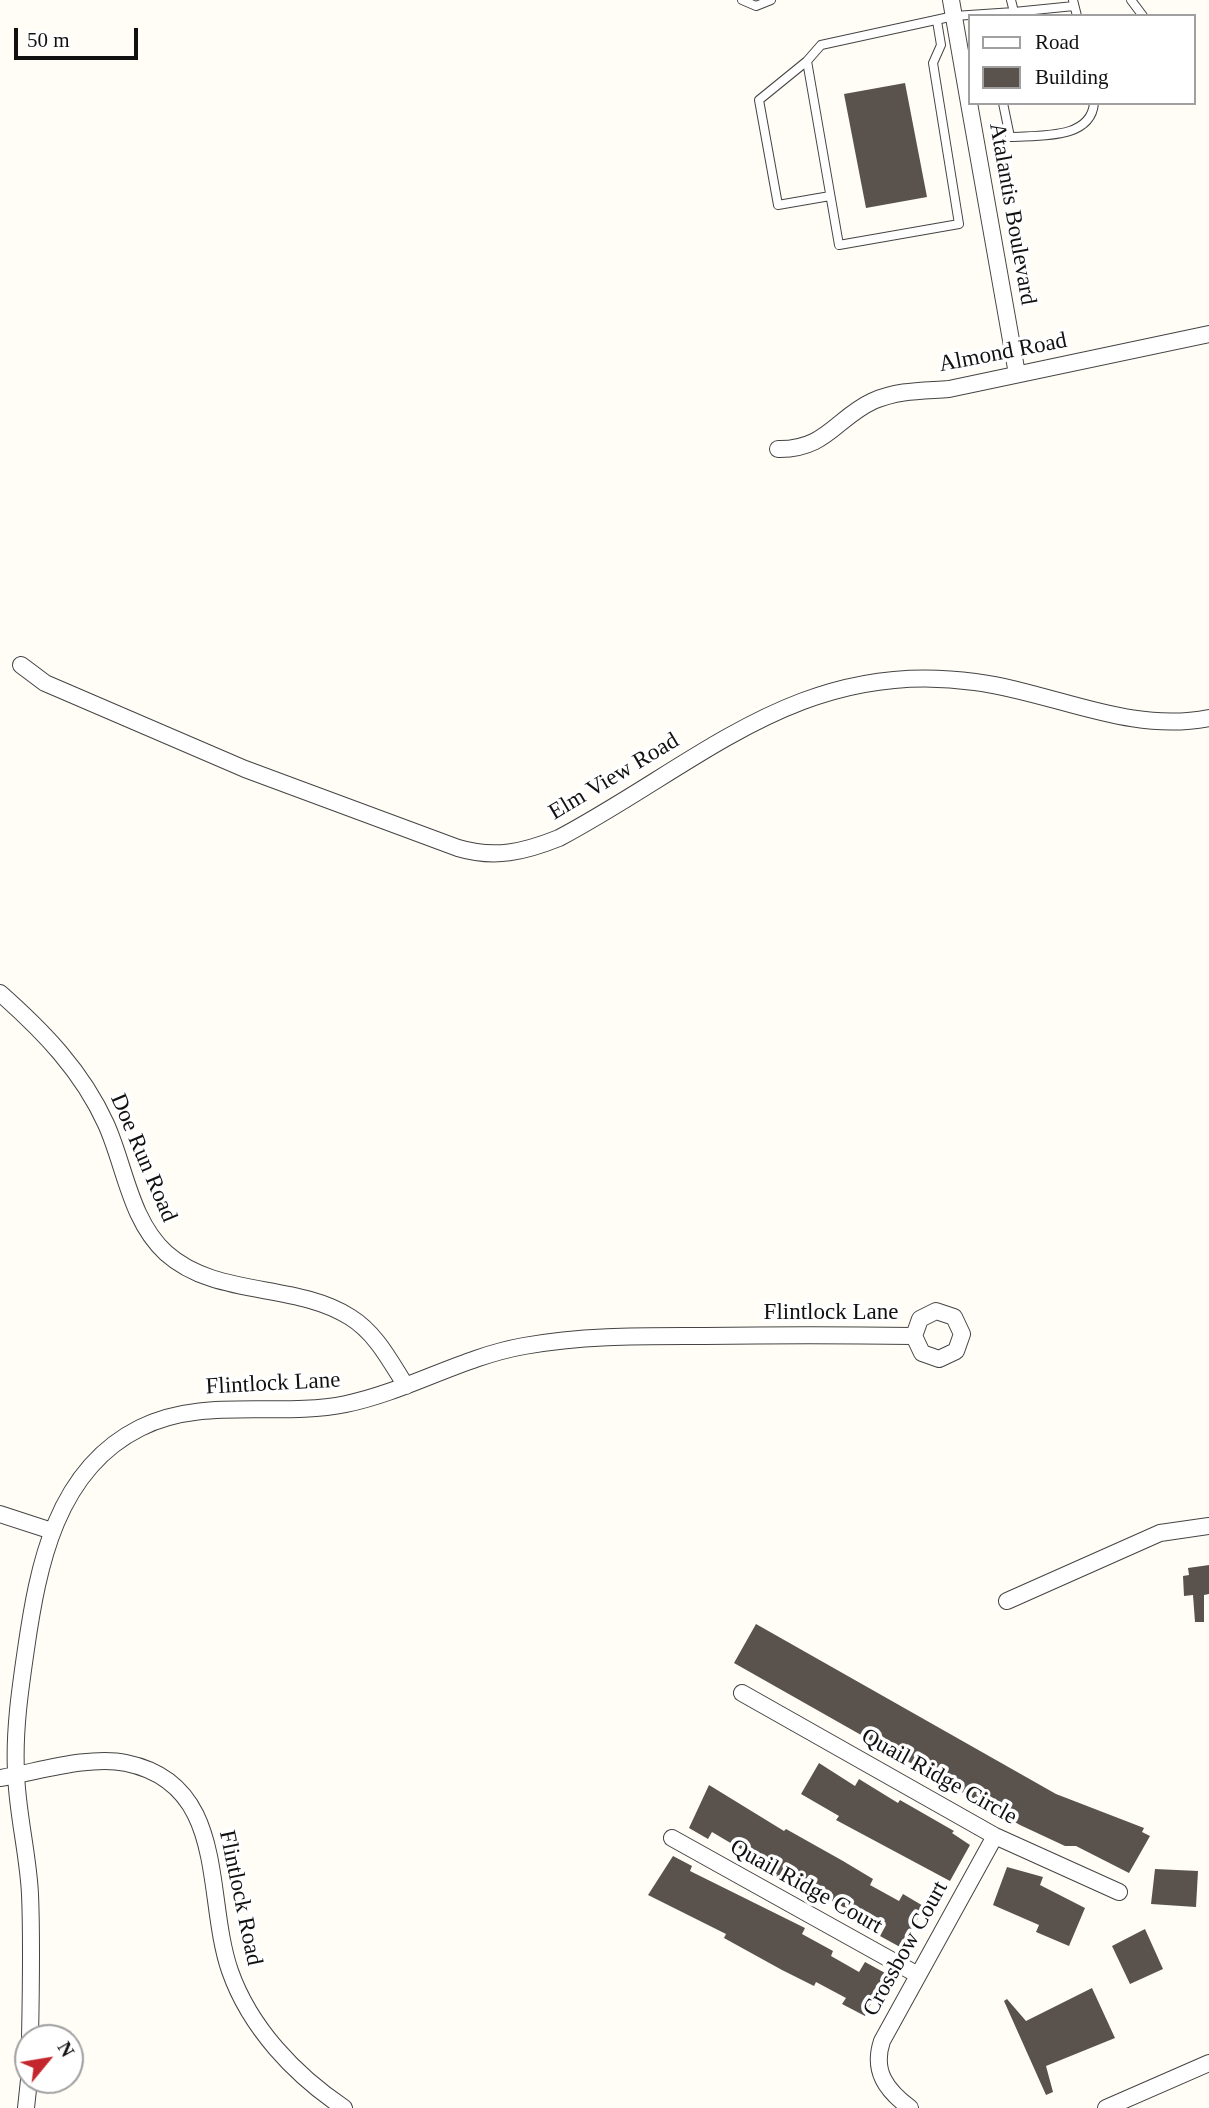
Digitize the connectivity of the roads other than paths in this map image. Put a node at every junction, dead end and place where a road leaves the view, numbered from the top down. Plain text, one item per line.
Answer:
1 (742, 0) edge
2 (771, 0) edge
3 (1011, 0) edge
4 (1074, 3) edge
5 (953, 8) edge
6 (1014, 12) junction
7 (979, 14) edge
8 (993, 14) edge
9 (937, 21) junction
10 (807, 61) junction
11 (968, 97) edge
12 (969, 105) edge
13 (1003, 105) edge
14 (1094, 105) edge
15 (830, 196) junction
16 (1209, 334) edge
17 (1017, 374) junction
18 (778, 449) dead end
19 (21, 666) dead end
20 (1209, 718) edge
21 (0, 993) edge
22 (914, 1336) dead end
23 (406, 1386) junction
24 (0, 1514) edge
25 (1209, 1526) edge
26 (52, 1531) junction
27 (1007, 1601) dead end
28 (742, 1693) dead end
29 (8, 1776) edge
30 (995, 1836) junction
31 (672, 1838) dead end
32 (1119, 1892) dead end
33 (918, 1975) junction
34 (30, 2024) edge
35 (1209, 2063) edge
36 (344, 2108) edge
37 (910, 2108) edge
38 (1106, 2108) edge

1 - 2 lane
3 - 6 lane
4 - 6 lane
5 - 7 lane
5 - 9 lane
5 - 11 street, Atalantis Boulevard
6 - 8 lane
9 - 10 lane
9 - 15 lane
10 - 15 lane
10 - 15 lane
12 - 17 street, Atalantis Boulevard
13 - 14 lane
16 - 17 street, Almond Road
17 - 18 street, Almond Road
19 - 20 street, Elm View Road
21 - 23 street, Doe Run Road
22 - 23 street, Flintlock Lane
23 - 26 street, Flintlock Lane
24 - 26 street
25 - 27 street
26 - 29 street, Flintlock Lane
28 - 30 street, Quail Ridge Circle
29 - 34 street
29 - 36 street, Flintlock Road
30 - 32 street, Quail Ridge Circle
30 - 33 street, Crossbow Court
31 - 33 street, Quail Ridge Court
33 - 37 street, Crossbow Court
35 - 38 street

